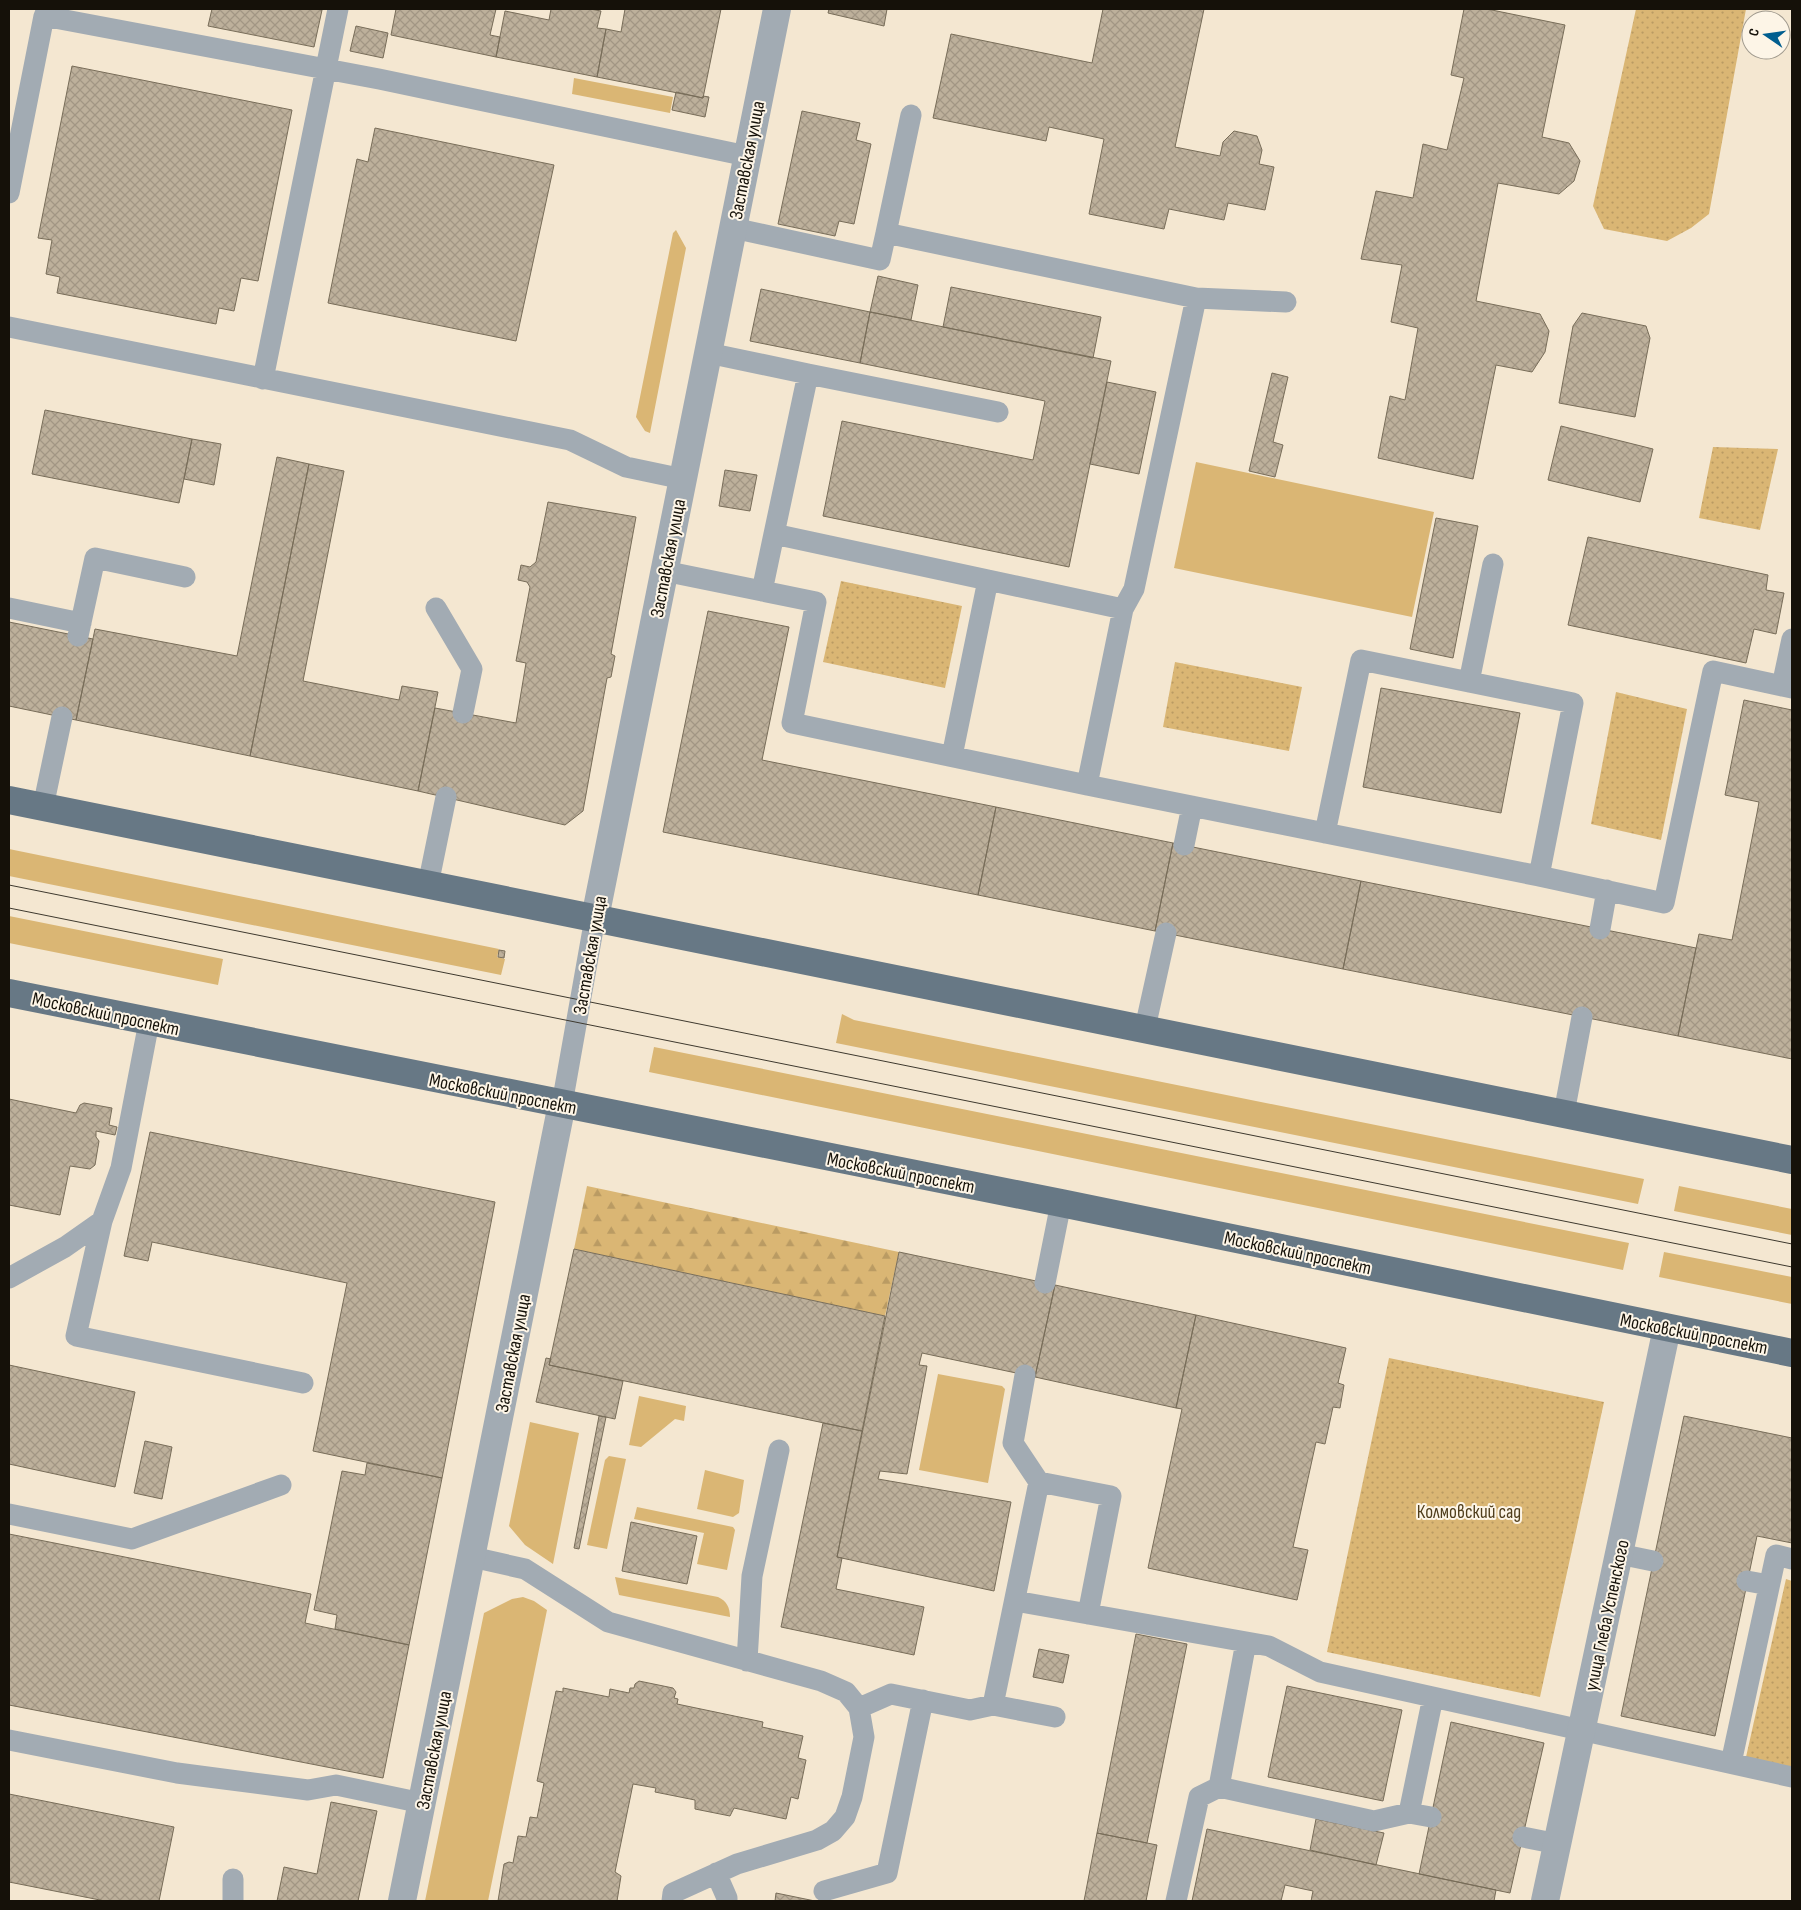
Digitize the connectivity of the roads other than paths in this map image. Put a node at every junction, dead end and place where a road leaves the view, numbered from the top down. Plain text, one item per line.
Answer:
1 (338, 9) edge
2 (777, 9) edge
3 (326, 69) junction
4 (912, 115) dead end
5 (15, 124) edge
6 (747, 156) junction
7 (9, 193) edge
8 (733, 228) junction
9 (886, 232) junction
10 (1196, 298) junction
11 (1286, 302) dead end
12 (9, 327) edge
13 (708, 353) junction
14 (808, 374) junction
15 (263, 379) junction
16 (998, 412) dead end
17 (683, 479) junction
18 (774, 534) junction
19 (1493, 564) dead end
20 (664, 571) junction
21 (185, 577) dead end
22 (988, 580) junction
23 (762, 590) junction
24 (9, 608) edge
25 (436, 608) dead end
26 (1124, 609) junction
27 (1792, 639) edge
28 (1469, 682) junction
29 (1787, 687) edge
30 (463, 713) dead end
31 (62, 717) dead end
32 (952, 756) junction
33 (1088, 785) junction
34 (446, 797) dead end
35 (9, 800) edge
36 (1192, 806) junction
37 (43, 807) junction
38 (1325, 833) junction
39 (1184, 845) dead end
40 (1539, 876) junction
41 (428, 885) junction
42 (1607, 890) junction
43 (596, 918) junction
44 (1600, 929) dead end
45 (1166, 933) dead end
46 (9, 993) edge
47 (1582, 1017) dead end
48 (149, 1022) junction
49 (1146, 1028) junction
50 (562, 1104) junction
51 (1564, 1113) junction
52 (1792, 1160) edge
53 (1061, 1204) junction
54 (102, 1221) junction
55 (9, 1278) edge
56 (1045, 1283) dead end
57 (1667, 1328) junction
58 (1792, 1353) edge
59 (1026, 1374) dead end
60 (303, 1383) dead end
61 (779, 1450) dead end
62 (1039, 1482) junction
63 (281, 1485) dead end
64 (9, 1514) edge
65 (1619, 1554) junction
66 (472, 1557) junction
67 (1792, 1559) edge
68 (1653, 1561) dead end
69 (1747, 1581) dead end
70 (1769, 1585) junction
71 (1015, 1601) junction
72 (1088, 1614) junction
73 (1246, 1642) junction
74 (747, 1661) junction
75 (1433, 1697) junction
76 (923, 1700) junction
77 (993, 1705) junction
78 (859, 1708) junction
79 (1056, 1717) dead end
80 (1582, 1730) junction
81 (9, 1740) edge
82 (1732, 1763) junction
83 (1792, 1777) edge
84 (1219, 1787) junction
85 (422, 1803) junction
86 (1409, 1813) junction
87 (1431, 1817) dead end
88 (1523, 1837) dead end
89 (1558, 1844) junction
90 (716, 1873) junction
91 (234, 1880) dead end
92 (824, 1891) dead end
93 (234, 1901) edge
94 (402, 1901) edge
95 (672, 1901) edge
96 (727, 1901) edge
97 (1176, 1901) edge
98 (1545, 1901) edge

1 - 3 lane
2 - 6 street, Заставская улица
3 - 5 lane
3 - 6 lane
3 - 15 lane
4 - 9 lane
5 - 7 lane
6 - 8 street, Заставская улица
8 - 9 lane
8 - 13 street, Заставская улица
9 - 10 lane
10 - 11 lane
10 - 26 lane
12 - 15 lane
13 - 14 lane
13 - 17 street, Заставская улица
14 - 16 lane
14 - 18 lane
15 - 17 lane
17 - 20 street, Заставская улица
18 - 22 lane
18 - 23 lane
19 - 28 lane
20 - 23 lane
20 - 43 street, Заставская улица
21 - 24 lane
22 - 26 lane
22 - 32 lane
23 - 32 lane
25 - 30 lane
26 - 33 lane
27 - 29 lane
28 - 38 lane
28 - 40 lane
29 - 42 lane
31 - 37 lane
32 - 33 lane
33 - 36 lane
34 - 41 lane
35 - 37 main road
36 - 38 lane
36 - 39 lane
37 - 41 main road
38 - 40 lane
40 - 42 lane
41 - 43 main road
42 - 44 lane
43 - 49 main road
43 - 50 lane, Заставская улица
45 - 49 lane
46 - 48 main road, Московский проспект
47 - 51 lane
48 - 50 main road, Московский проспект
48 - 54 lane
49 - 51 main road
50 - 53 main road, Московский проспект
50 - 66 street, Заставская улица
51 - 52 main road
53 - 56 lane
53 - 57 main road, Московский проспект
54 - 55 lane
54 - 60 lane
57 - 58 main road, Московский проспект
57 - 65 street, улица Глеба Успенского
59 - 62 lane
61 - 74 lane
62 - 71 lane
62 - 72 lane
63 - 64 lane
65 - 68 lane
65 - 80 street, улица Глеба Успенского
66 - 74 lane
66 - 85 street, Заставская улица
67 - 70 lane
69 - 70 lane
70 - 82 lane
71 - 72 lane
71 - 77 lane
72 - 73 lane
73 - 75 lane
73 - 84 lane
74 - 78 lane
75 - 80 lane
75 - 86 lane
76 - 77 lane
76 - 78 lane
76 - 92 lane
77 - 79 lane
78 - 90 lane
80 - 82 lane
80 - 89 street, улица Глеба Успенского
81 - 85 lane
82 - 83 lane
84 - 86 lane
84 - 97 lane
85 - 94 street, Заставская улица
86 - 87 lane
88 - 89 lane
89 - 98 street, улица Глеба Успенского
90 - 95 lane
90 - 96 lane
91 - 93 lane

